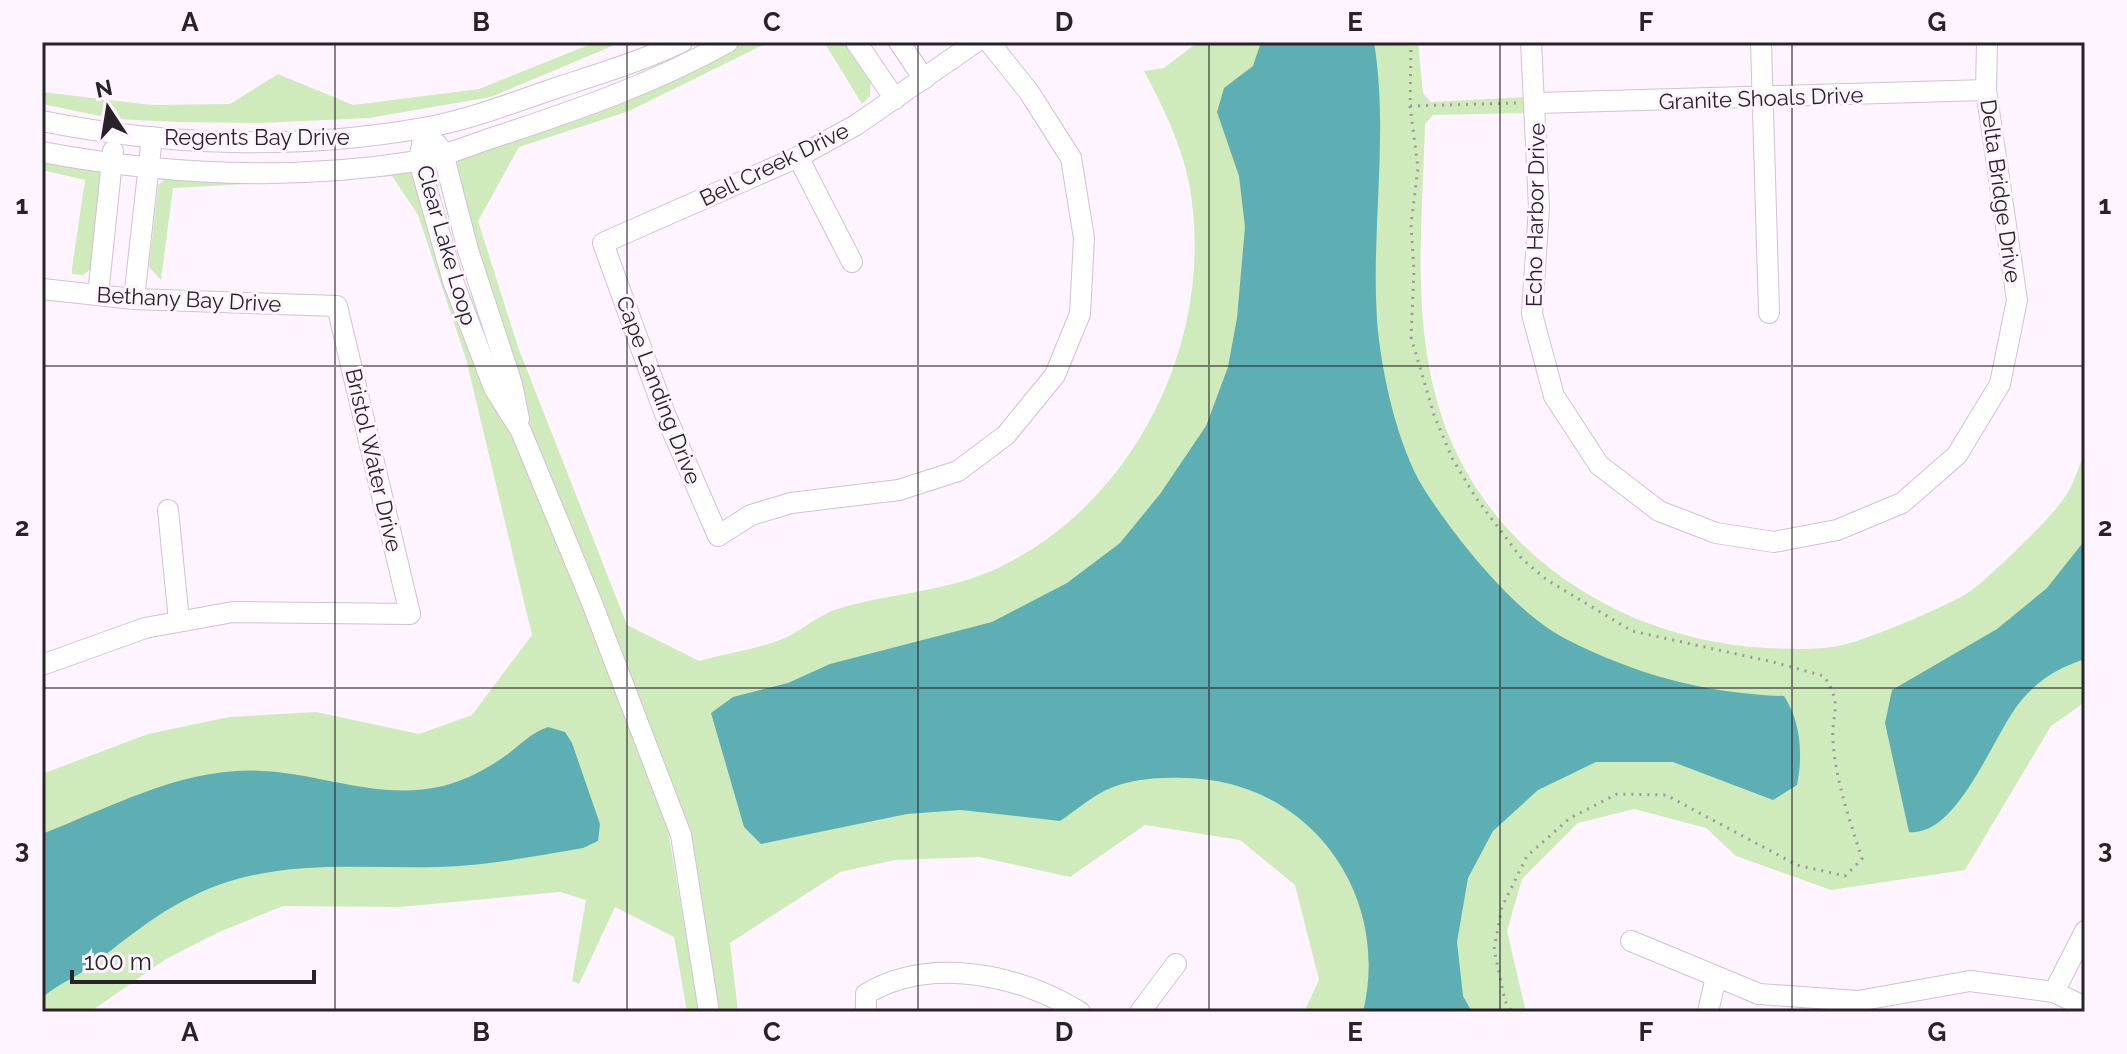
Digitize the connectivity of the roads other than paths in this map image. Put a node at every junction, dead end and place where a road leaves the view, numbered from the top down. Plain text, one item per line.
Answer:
1 (682, 42) edge
2 (728, 42) edge
3 (856, 42) edge
4 (899, 42) edge
5 (976, 42) edge
6 (989, 42) edge
7 (1531, 42) edge
8 (1761, 42) edge
9 (1987, 42) edge
10 (924, 79) junction
11 (1986, 90) junction
12 (895, 99) junction
13 (1764, 99) junction
14 (1537, 103) junction
15 (42, 121) edge
16 (425, 128) junction
17 (114, 135) junction
18 (152, 137) junction
19 (42, 152) edge
20 (443, 153) junction
21 (798, 157) junction
22 (419, 161) junction
23 (112, 165) junction
24 (148, 168) junction
25 (603, 243) joint
26 (852, 262) dead end
27 (42, 289) edge
28 (98, 295) junction
29 (134, 299) junction
30 (337, 306) joint
31 (1769, 313) dead end
32 (521, 431) junction
33 (168, 510) dead end
34 (1774, 542) joint
35 (179, 621) junction
36 (42, 665) edge
37 (2085, 931) edge
38 (1631, 941) dead end
39 (1176, 964) dead end
40 (1716, 977) junction
41 (2054, 992) junction
42 (2085, 1007) edge
43 (709, 1012) edge
44 (866, 1012) edge
45 (1080, 1012) edge
46 (1140, 1012) edge
47 (1708, 1012) edge

1 - 16 street, Regents Bay Drive
2 - 20 street, Regents Bay Drive
3 - 12 street
4 - 10 street
5 - 10 street, Bell Creek Drive
6 - 25 street, Cape Landing Drive
7 - 14 street, Echo Harbor Drive
8 - 13 street
9 - 11 street, Delta Bridge Drive
10 - 12 street, Bell Creek Drive
11 - 13 street, Granite Shoals Drive
11 - 34 street, Delta Bridge Drive
12 - 21 street, Bell Creek Drive
13 - 14 street, Granite Shoals Drive
13 - 31 street
14 - 34 street, Echo Harbor Drive
15 - 17 street, Regents Bay Drive
16 - 18 street, Regents Bay Drive
16 - 20 street, Clear Lake Loop
16 - 22 street, Clear Lake Loop
17 - 18 street, Regents Bay Drive
17 - 23 street
18 - 24 street
19 - 23 street, Regents Bay Drive
20 - 22 street, Regents Bay Drive
20 - 32 street, Clear Lake Loop
21 - 25 street, Bell Creek Drive
21 - 26 street
22 - 24 street, Regents Bay Drive
22 - 32 street, Clear Lake Loop
23 - 24 street, Regents Bay Drive
23 - 28 street
24 - 29 street
27 - 28 street, Bethany Bay Drive
28 - 29 street, Bethany Bay Drive
29 - 30 street, Bethany Bay Drive
30 - 35 street, Bristol Water Drive
32 - 43 street, Clear Lake Loop
33 - 35 street
35 - 36 street
37 - 41 street
38 - 40 street
39 - 46 street
40 - 41 street
40 - 47 street
41 - 42 street
44 - 45 street

